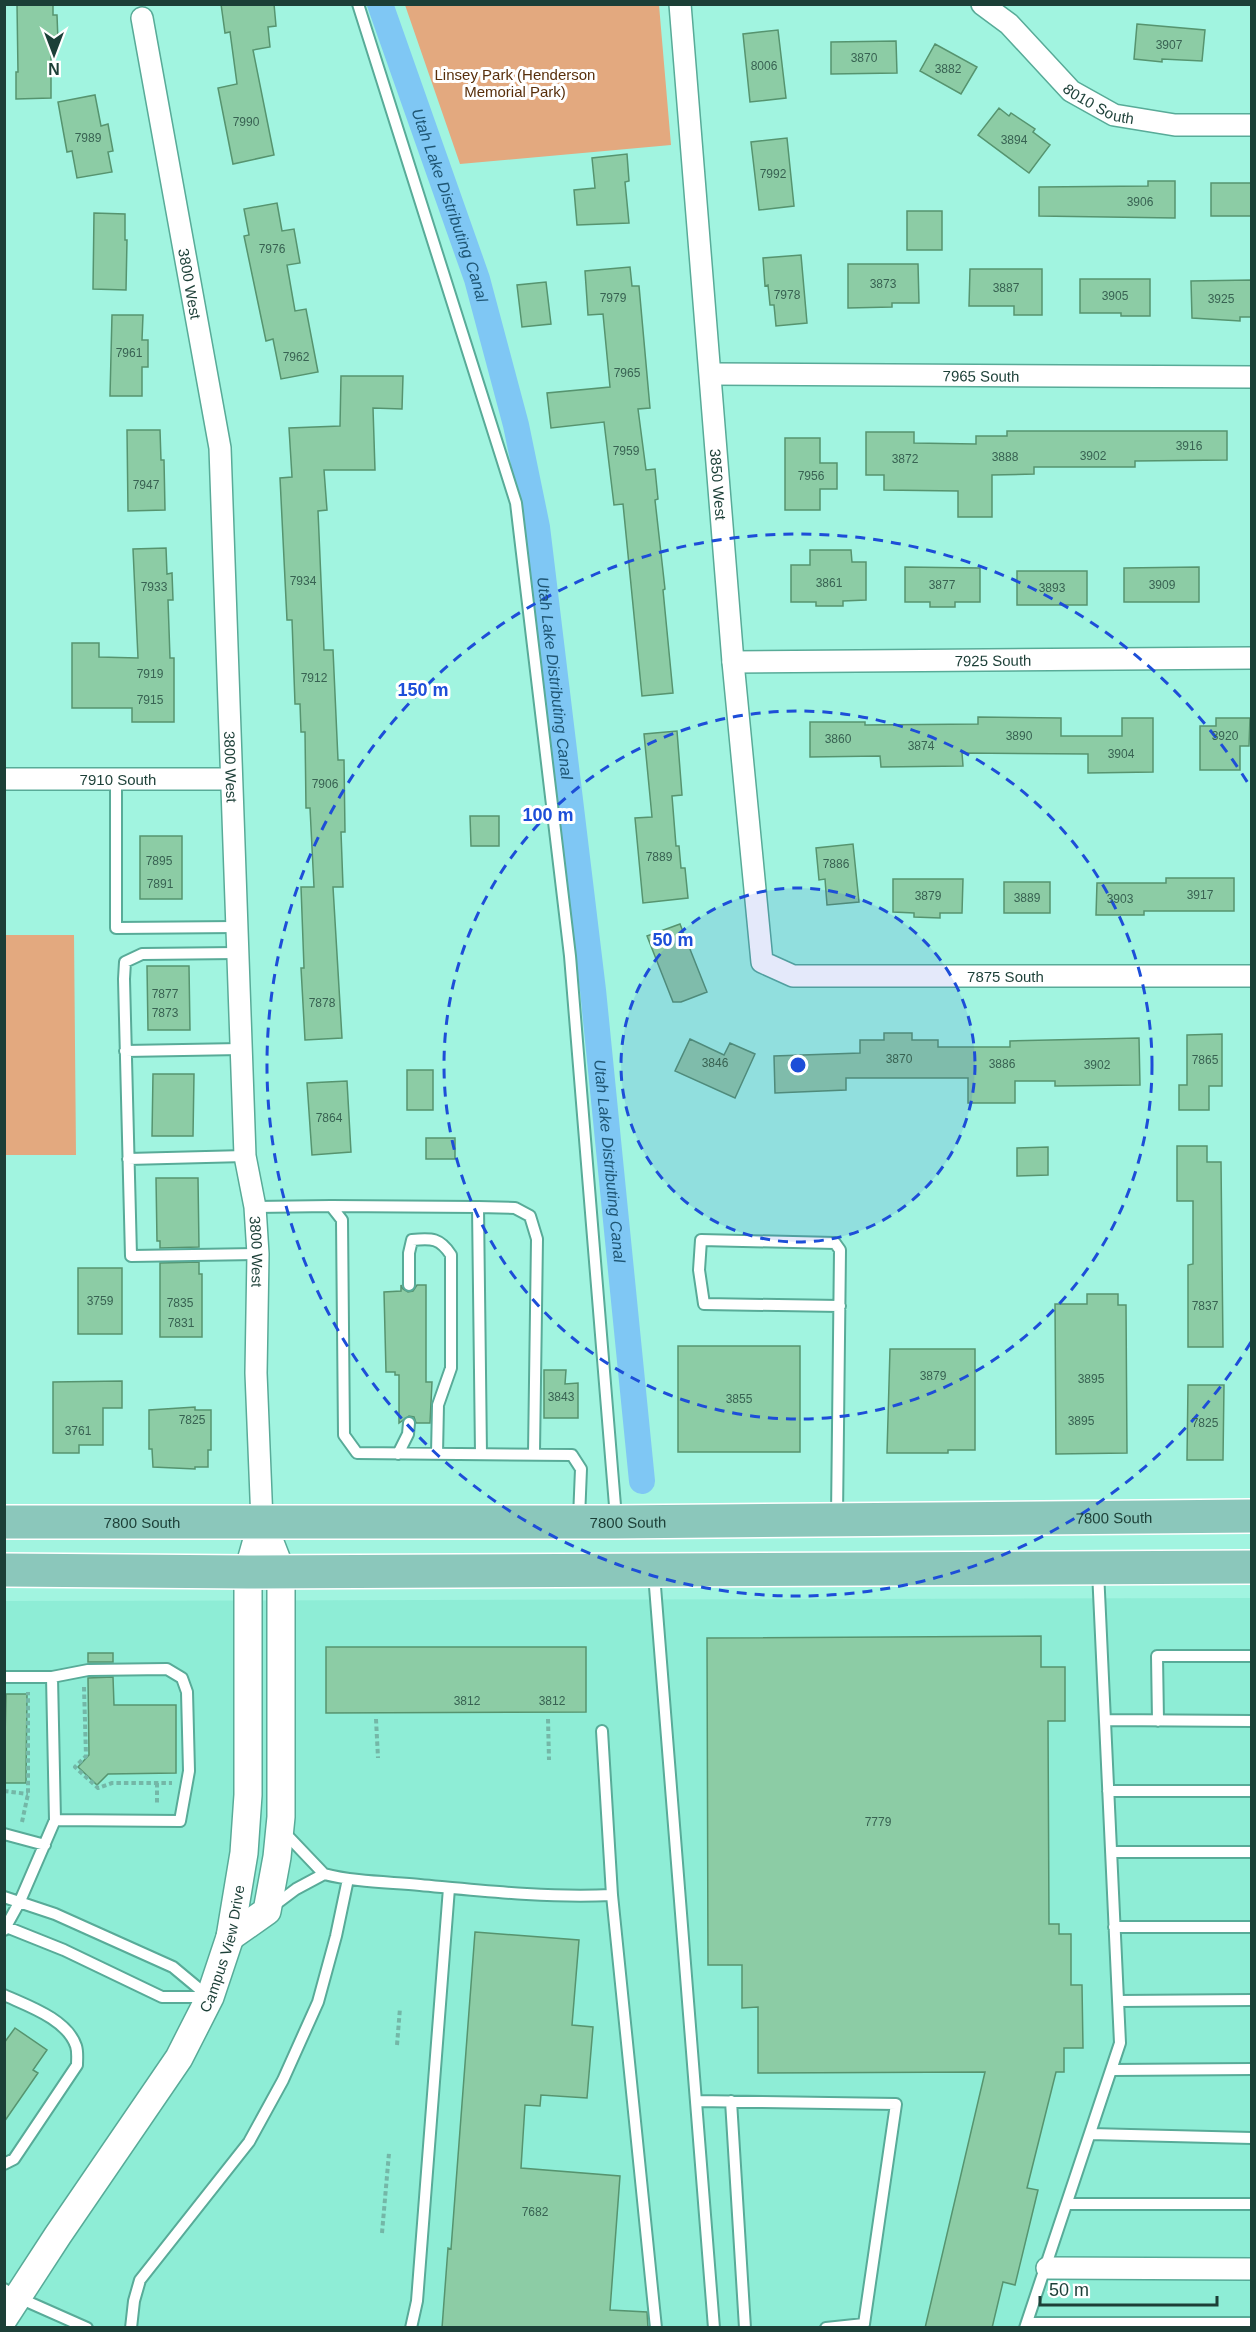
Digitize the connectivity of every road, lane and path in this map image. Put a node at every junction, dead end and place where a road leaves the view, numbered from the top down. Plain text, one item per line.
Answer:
1 (358, 4) edge
2 (680, 4) edge
3 (982, 4) edge
4 (142, 18) dead end
5 (1251, 124) edge
6 (711, 374) junction
7 (1251, 376) edge
8 (1251, 658) edge
9 (733, 662) junction
10 (4, 779) edge
11 (117, 779) junction
12 (231, 779) junction
13 (237, 927) junction
14 (237, 953) junction
15 (762, 962) joint
16 (1251, 976) edge
17 (241, 1049) junction
18 (125, 1051) junction
19 (245, 1156) junction
20 (128, 1159) junction
21 (331, 1206) junction
22 (255, 1207) junction
23 (478, 1207) junction
24 (258, 1254) junction
25 (409, 1285) dead end
26 (840, 1306) junction
27 (409, 1423) dead end
28 (534, 1453) junction
29 (398, 1454) junction
30 (437, 1454) junction
31 (481, 1454) junction
32 (1251, 1516) edge
33 (837, 1520) junction
34 (4, 1522) edge
35 (262, 1522) junction
36 (579, 1522) junction
37 (616, 1522) junction
38 (1098, 1567) junction
39 (1251, 1567) edge
40 (654, 1568) junction
41 (4, 1570) edge
42 (281, 1571) junction
43 (248, 1572) junction
44 (1251, 1656) edge
45 (4, 1677) edge
46 (52, 1677) junction
47 (16, 1692) dead end
48 (84, 1702) dead end
49 (376, 1719) dead end
50 (548, 1719) dead end
51 (1105, 1720) junction
52 (1158, 1721) junction
53 (1251, 1721) edge
54 (602, 1731) dead end
55 (378, 1758) dead end
56 (549, 1760) dead end
57 (181, 1783) dead end
58 (4, 1791) edge
59 (1108, 1791) junction
60 (1251, 1791) edge
61 (28, 1794) junction
62 (55, 1820) junction
63 (280, 1827) junction
64 (4, 1834) edge
65 (19, 1837) junction
66 (45, 1845) junction
67 (1111, 1852) junction
68 (1251, 1852) edge
69 (324, 1874) junction
70 (348, 1879) junction
71 (449, 1888) junction
72 (612, 1895) junction
73 (4, 1897) edge
74 (20, 1901) junction
75 (267, 1911) junction
76 (1114, 1927) junction
77 (1251, 1927) edge
78 (5, 1928) edge
79 (230, 1937) junction
80 (4, 1995) edge
81 (210, 1997) junction
82 (1251, 2000) edge
83 (1118, 2001) junction
84 (400, 2008) dead end
85 (397, 2045) dead end
86 (1251, 2069) edge
87 (1111, 2070) junction
88 (696, 2101) junction
89 (731, 2101) junction
90 (1090, 2134) junction
91 (1251, 2138) edge
92 (388, 2153) dead end
93 (4, 2164) edge
94 (1068, 2204) junction
95 (1251, 2204) edge
96 (382, 2233) dead end
97 (1047, 2268) junction
98 (1251, 2269) edge
99 (9, 2301) edge
100 (1251, 2323) edge
101 (1026, 2325) edge
102 (87, 2328) edge
103 (130, 2328) edge
104 (411, 2328) edge
105 (656, 2328) edge
106 (714, 2328) edge
107 (745, 2328) edge
108 (826, 2328) edge

1 - 37 lane
2 - 6 street, 3850 West
3 - 5 street, 8010 South
4 - 12 street, 3800 West
6 - 7 street, 7965 South
6 - 9 street, 3850 West
8 - 9 street, 7925 South
9 - 15 street, 3850 West
10 - 11 street, 7910 South
11 - 12 street, 7910 South
11 - 13 lane
12 - 13 street, 3800 West
13 - 14 street, 3800 West
14 - 17 street, 3800 West
14 - 18 lane
15 - 16 street, 7875 South
17 - 18 lane
17 - 19 street, 3800 West
18 - 20 lane
19 - 20 lane
19 - 22 street, 3800 West
20 - 24 lane
21 - 22 lane
21 - 23 lane
21 - 29 lane
22 - 24 street, 3800 West
23 - 28 lane
23 - 31 lane
24 - 35 street, 3800 West
25 - 30 lane
26 - 26 lane
26 - 33 lane
27 - 29 lane
28 - 31 lane
28 - 36 lane
29 - 30 lane
30 - 31 lane
32 - 33 main road, 7800 South
33 - 37 main road, 7800 South
33 - 40 main road
34 - 35 main road, 7800 South
35 - 36 main road, 7800 South
35 - 42 street
35 - 43 street, Campus View Drive
36 - 37 main road, 7800 South
38 - 39 main road
38 - 40 main road
38 - 51 lane
40 - 42 main road
40 - 88 lane
41 - 43 main road
42 - 43 main road
42 - 63 street
43 - 79 street, Campus View Drive
44 - 52 lane
45 - 46 lane
46 - 62 lane
46 - 62 lane
47 - 61 path
48 - 57 path
49 - 55 path
50 - 56 path
51 - 52 lane
51 - 59 lane
52 - 53 lane
54 - 72 lane
58 - 61 path
59 - 60 lane
59 - 67 lane
61 - 65 path
62 - 66 lane
63 - 69 lane
63 - 75 street
64 - 65 lane
65 - 66 lane
66 - 74 lane
67 - 68 lane
67 - 76 lane
69 - 70 lane
69 - 75 lane
70 - 71 lane
70 - 103 lane
71 - 72 lane
71 - 104 lane
72 - 105 lane
73 - 74 lane
74 - 78 lane
74 - 81 lane
75 - 79 street
76 - 77 lane
76 - 83 lane
78 - 81 lane
79 - 81 street, Campus View Drive
80 - 93 lane
81 - 99 street, Campus View Drive
82 - 83 lane
83 - 87 lane
84 - 85 path
86 - 87 lane
87 - 90 lane
88 - 89 lane
88 - 106 lane
89 - 107 lane
89 - 108 lane
90 - 91 lane
90 - 94 lane
92 - 96 path
94 - 95 lane
94 - 97 lane
97 - 98 street
97 - 101 lane
99 - 102 lane
100 - 101 lane

